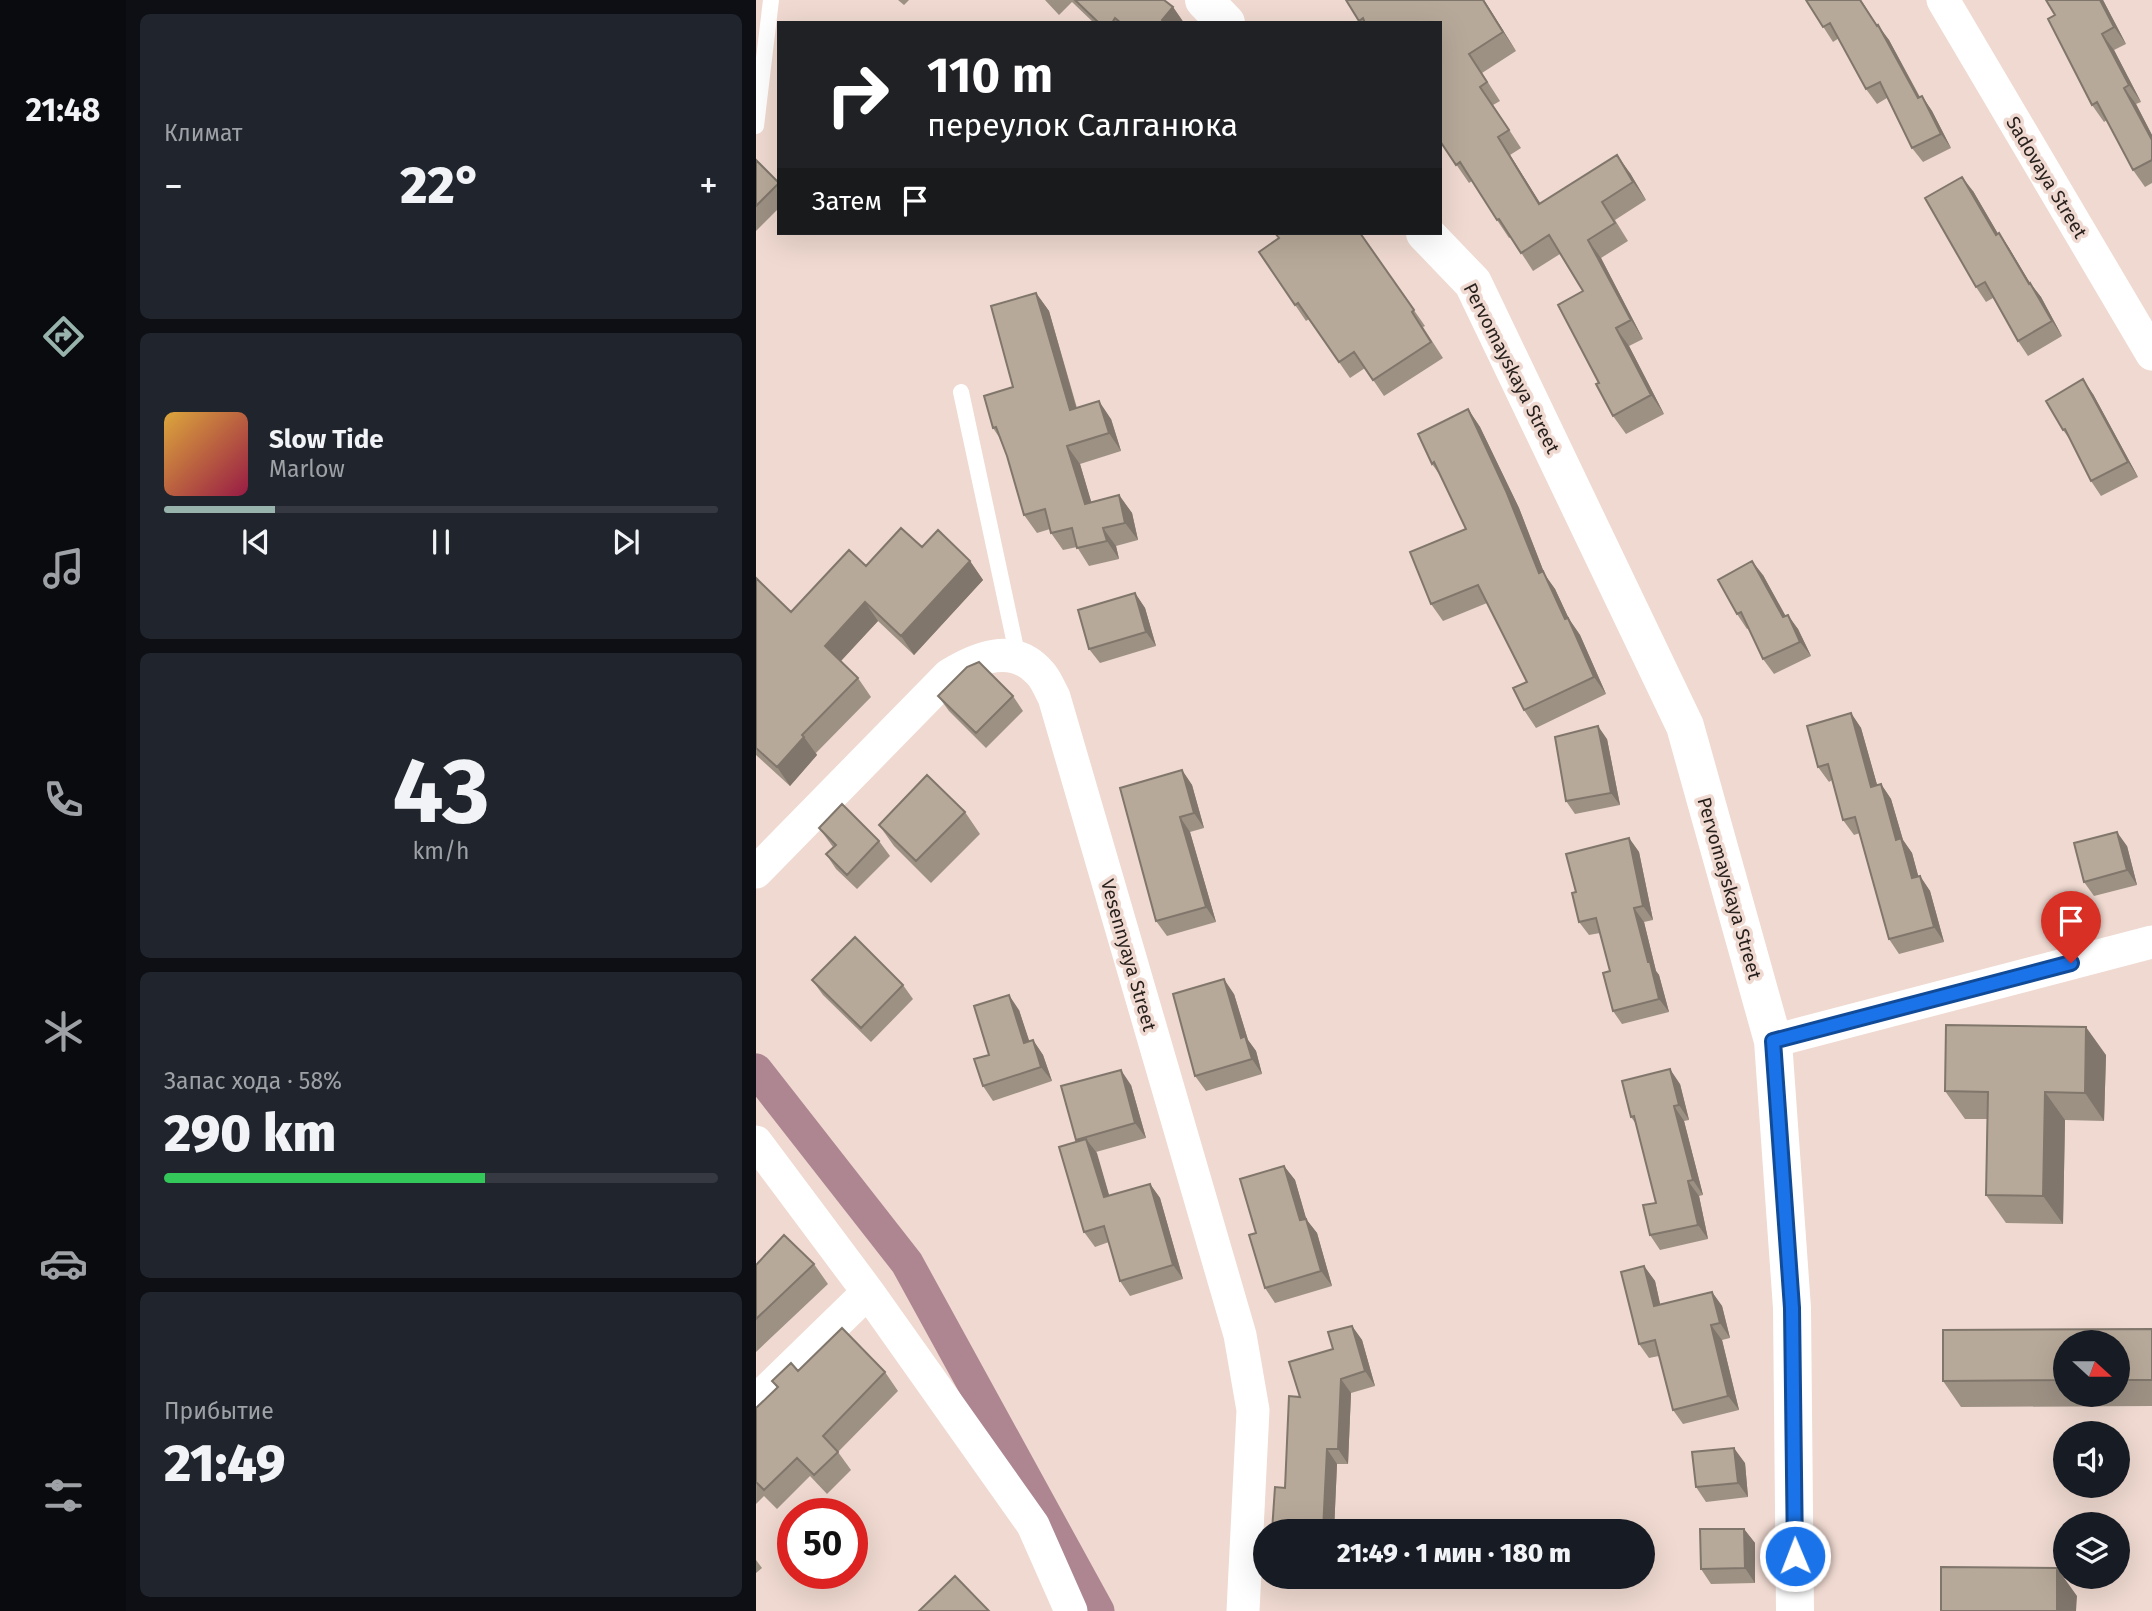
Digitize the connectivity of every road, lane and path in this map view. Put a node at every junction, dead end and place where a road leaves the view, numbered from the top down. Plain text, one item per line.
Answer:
1 (771, 0) edge
2 (1204, 0) edge
3 (1943, 0) edge
4 (1224, 21) edge
5 (756, 126) edge
6 (1427, 235) edge
7 (2152, 354) edge
8 (961, 392) dead end
9 (1018, 658) junction
10 (756, 872) edge
11 (2152, 942) edge
12 (1773, 1041) junction
13 (756, 1142) edge
14 (868, 1292) junction
15 (756, 1401) edge
16 (1071, 1611) edge
17 (1244, 1611) edge
18 (1796, 1611) edge

1 - 5 lane
2 - 4 main road
3 - 7 street, Sadovaya Street
6 - 12 main road, Pervomayskaya Street
8 - 9 lane
9 - 10 street
9 - 17 street, Vesennyaya Street
11 - 12 street
12 - 18 main road, Pervomayskaya Street
13 - 14 street
14 - 15 street
14 - 16 street

